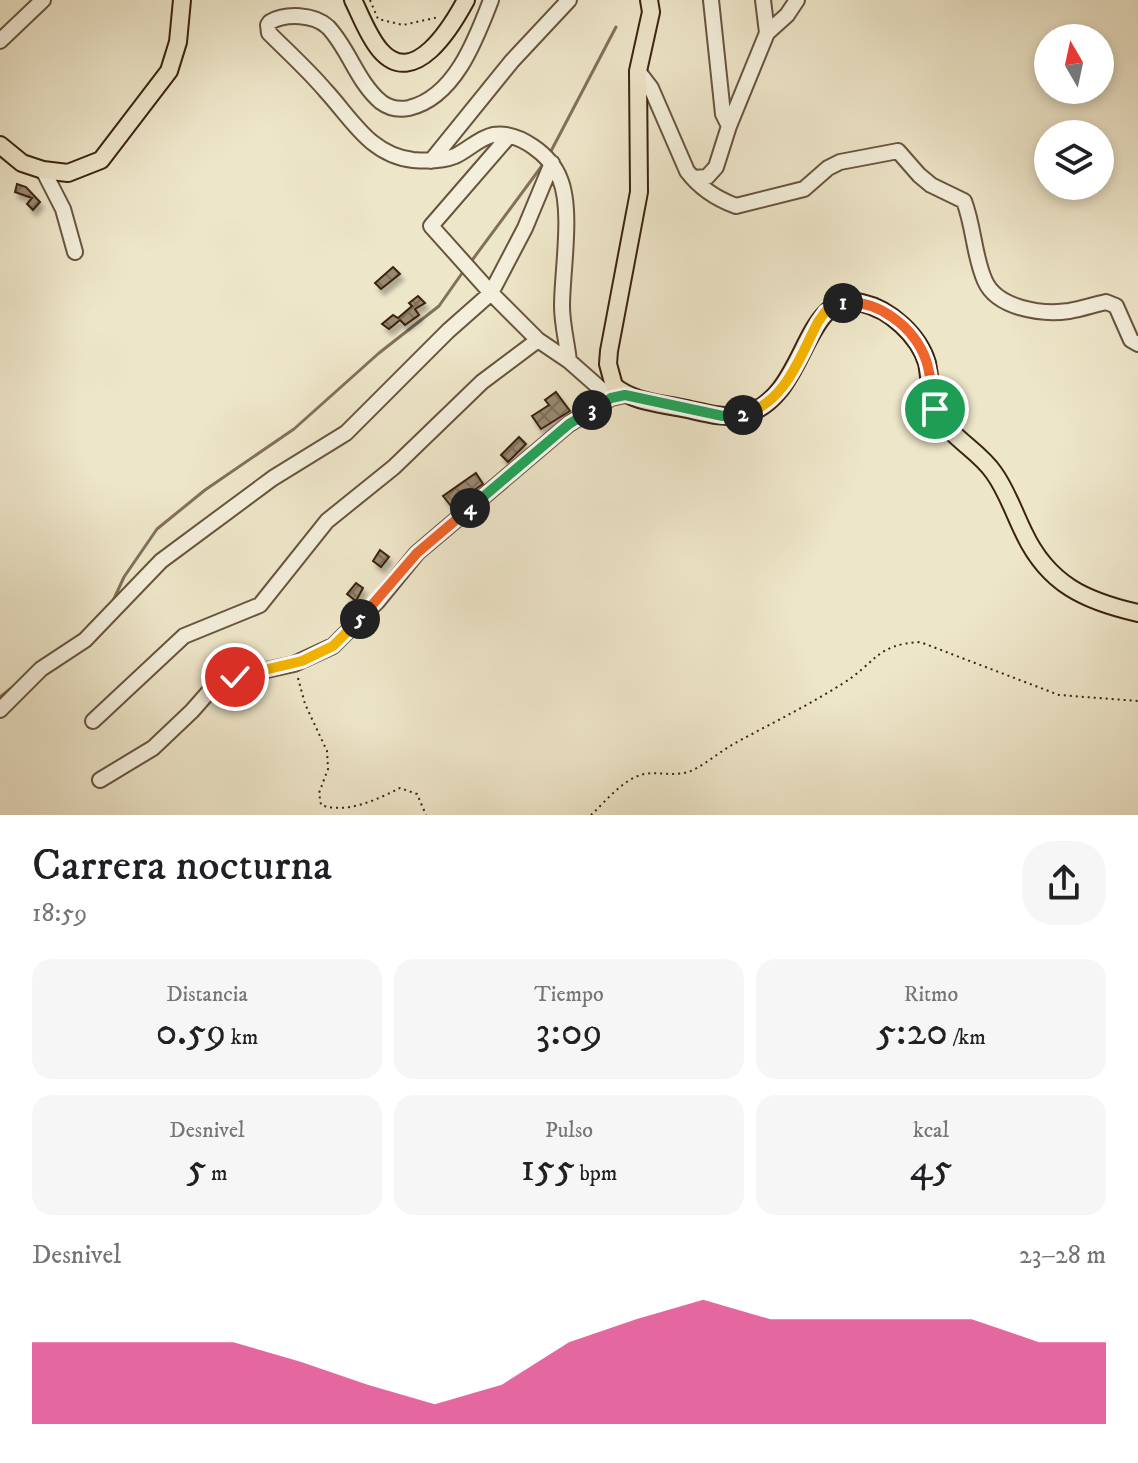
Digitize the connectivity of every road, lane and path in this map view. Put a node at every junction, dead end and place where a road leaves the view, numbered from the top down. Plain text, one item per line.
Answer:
1 (43, 0) edge
2 (182, 0) edge
3 (353, 0) edge
4 (370, 0) edge
5 (491, 0) edge
6 (569, 0) edge
7 (649, 0) edge
8 (711, 0) edge
9 (763, 0) edge
10 (797, 0) edge
11 (463, 6) edge
12 (767, 33) junction
13 (0, 41) edge
14 (638, 71) junction
15 (729, 126) junction
16 (509, 136) junction
17 (3, 153) edge
18 (431, 161) junction
19 (552, 163) junction
20 (43, 170) junction
21 (693, 178) junction
22 (75, 252) dead end
23 (491, 293) junction
24 (538, 340) junction
25 (1138, 344) edge
26 (569, 361) junction
27 (618, 397) junction
28 (1138, 613) edge
29 (294, 664) junction
30 (1138, 701) edge
31 (0, 710) edge
32 (93, 721) dead end
33 (100, 780) dead end
34 (426, 815) edge
35 (591, 815) edge

1 - 13 street
2 - 20 main road
3 - 11 main road
4 - 11 path
5 - 18 street
6 - 18 street
7 - 14 main road
8 - 15 street
9 - 12 street
10 - 12 street
12 - 15 street
14 - 21 street
14 - 27 main road
15 - 21 street
16 - 18 street
16 - 19 street
16 - 23 street
17 - 20 main road
19 - 23 street
19 - 26 street
20 - 22 street
21 - 25 street
23 - 24 street
23 - 31 street
24 - 26 street
24 - 32 street
26 - 27 street
27 - 28 main road
27 - 29 street
29 - 33 street
29 - 34 path
30 - 35 path

